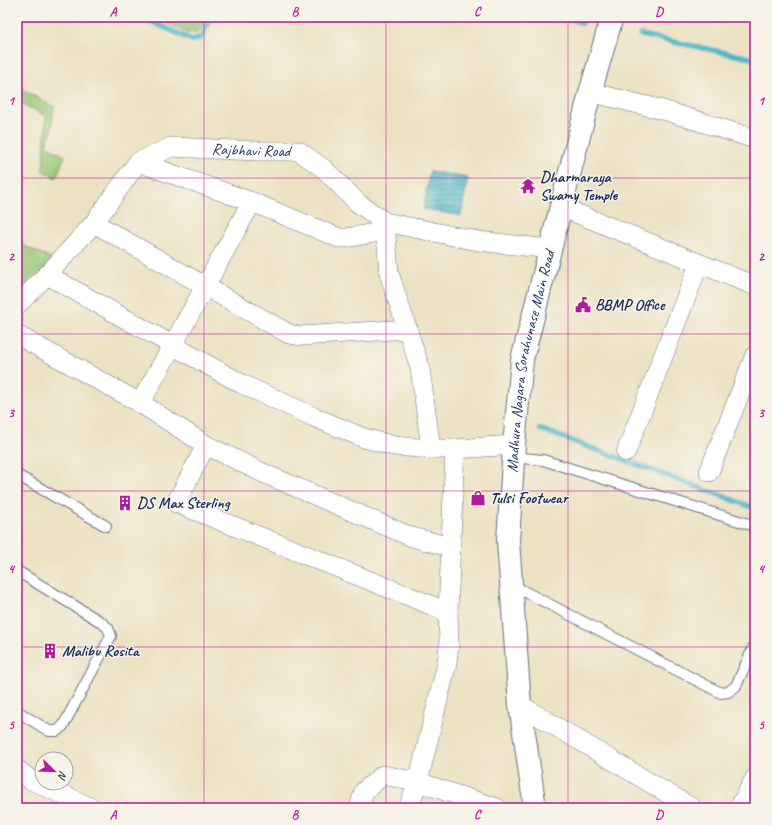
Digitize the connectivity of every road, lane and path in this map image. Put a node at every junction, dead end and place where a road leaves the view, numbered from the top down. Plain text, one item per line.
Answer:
1 (612, 17) edge
2 (590, 93) junction
3 (755, 139) edge
4 (138, 162) junction
5 (252, 202) junction
6 (561, 207) junction
7 (94, 223) junction
8 (385, 226) junction
9 (550, 249) junction
10 (699, 264) junction
11 (48, 275) junction
12 (204, 286) junction
13 (755, 286) edge
14 (17, 305) edge
15 (408, 329) junction
16 (17, 335) edge
17 (173, 345) junction
18 (755, 355) edge
19 (140, 403) junction
20 (206, 445) junction
21 (431, 449) junction
22 (455, 449) junction
23 (513, 451) junction
24 (626, 452) dead end
25 (709, 472) dead end
26 (17, 475) edge
27 (106, 526) dead end
28 (755, 526) edge
29 (450, 547) junction
30 (17, 571) edge
31 (510, 584) junction
32 (448, 612) junction
33 (755, 644) edge
34 (520, 705) junction
35 (17, 711) edge
36 (18, 770) edge
37 (755, 778) edge
38 (418, 782) junction
39 (86, 807) edge
40 (359, 808) edge
41 (408, 808) edge
42 (497, 808) edge
43 (535, 808) edge
44 (692, 808) edge
45 (739, 808) edge

1 - 2 street, Madhura Nagara Sorahunase Main Road
2 - 3 street
2 - 6 street, Madhura Nagara Sorahunase Main Road
4 - 5 street
4 - 7 street, Rajbhavi Road
4 - 8 street, Rajbhavi Road
5 - 8 street
5 - 12 street
6 - 9 street, Madhura Nagara Sorahunase Main Road
6 - 10 street
7 - 11 street, Rajbhavi Road
7 - 12 street
8 - 9 street, Rajbhavi Road
8 - 15 street
9 - 23 street, Madhura Nagara Sorahunase Main Road
10 - 13 street
10 - 24 street
11 - 14 street, Rajbhavi Road
11 - 17 street
12 - 15 street
12 - 17 street
15 - 21 street
16 - 19 street
17 - 19 street
17 - 21 street
18 - 25 street
19 - 20 street
20 - 29 street
20 - 32 street
21 - 22 street
22 - 23 street
22 - 29 street
23 - 28 lane
23 - 31 street, Madhura Nagara Sorahunase Main Road
26 - 27 lane
29 - 32 street
30 - 35 lane
31 - 33 lane
31 - 34 street, Madhura Nagara Sorahunase Main Road
32 - 38 street
34 - 43 street, Madhura Nagara Sorahunase Main Road
34 - 44 street
36 - 39 street
37 - 45 street
38 - 40 street
38 - 41 street
38 - 42 street

